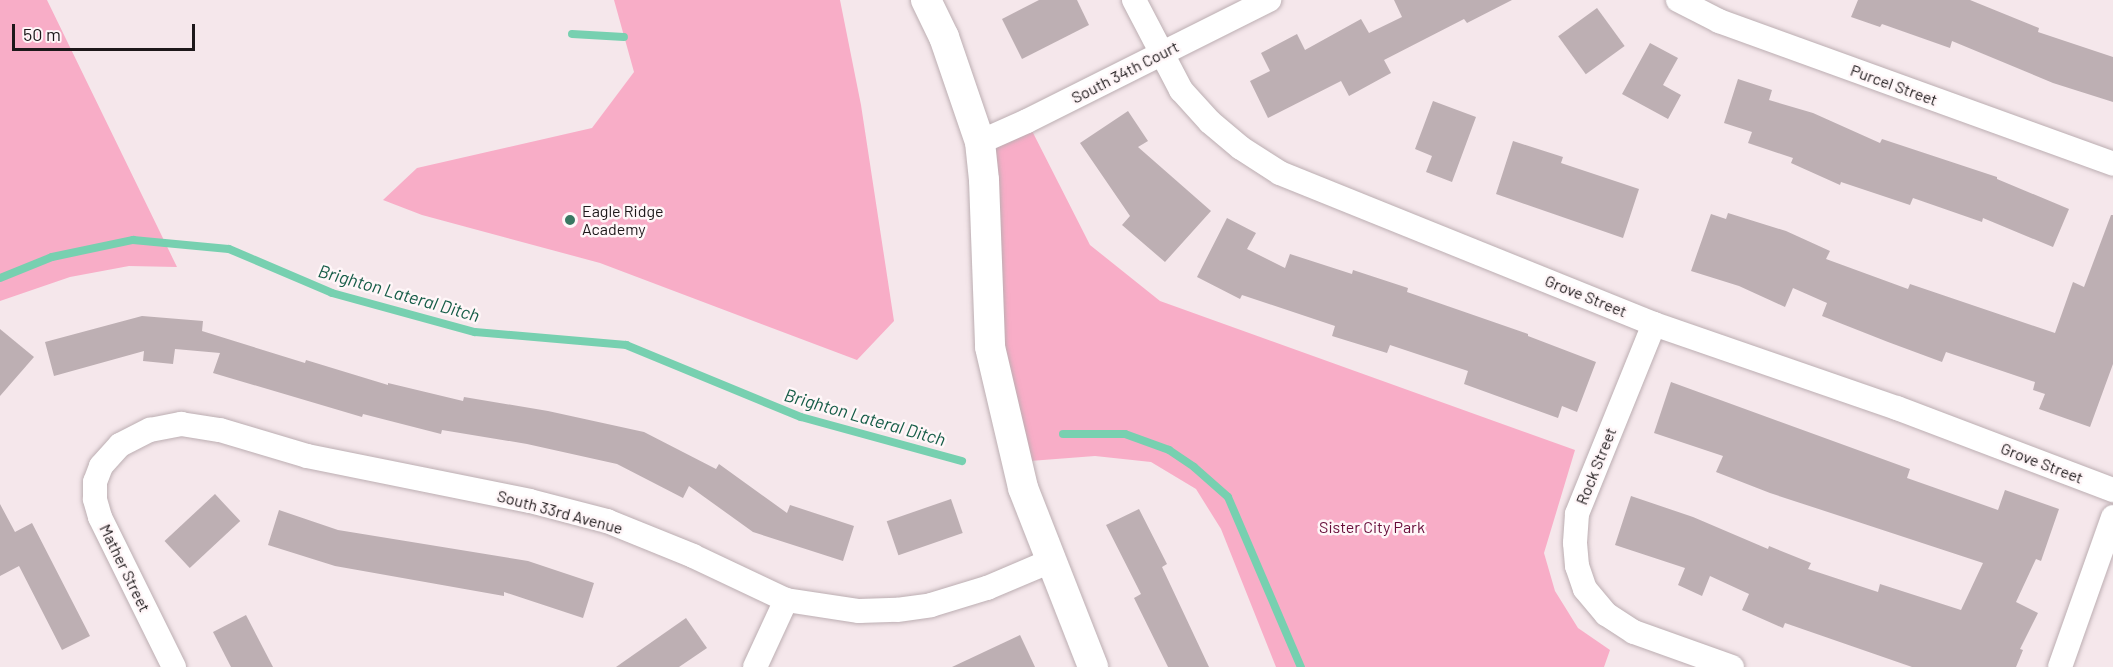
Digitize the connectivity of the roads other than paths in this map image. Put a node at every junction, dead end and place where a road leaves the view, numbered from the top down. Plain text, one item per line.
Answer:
1 (926, 0) edge
2 (1134, 0) edge
3 (1269, 0) edge
4 (1678, 0) edge
5 (1161, 54) junction
6 (980, 142) junction
7 (2113, 164) edge
8 (1654, 324) junction
9 (101, 466) joint
10 (2113, 490) edge
11 (2113, 517) edge
12 (1053, 560) junction
13 (786, 600) junction
14 (174, 667) edge
15 (755, 667) edge
16 (1093, 667) edge
17 (1732, 667) edge
18 (2060, 667) edge

1 - 6 street
2 - 5 street, Grove Street
3 - 5 street, South 34th Court
4 - 7 street, Purcel Street
5 - 6 street, South 34th Court
5 - 8 street, Grove Street
6 - 12 street
8 - 10 street, Grove Street
8 - 17 street, Rock Street
9 - 13 street, South 33rd Avenue
9 - 14 street, Mather Street
11 - 18 street
12 - 13 street, South 33rd Avenue
12 - 16 street
13 - 15 street

